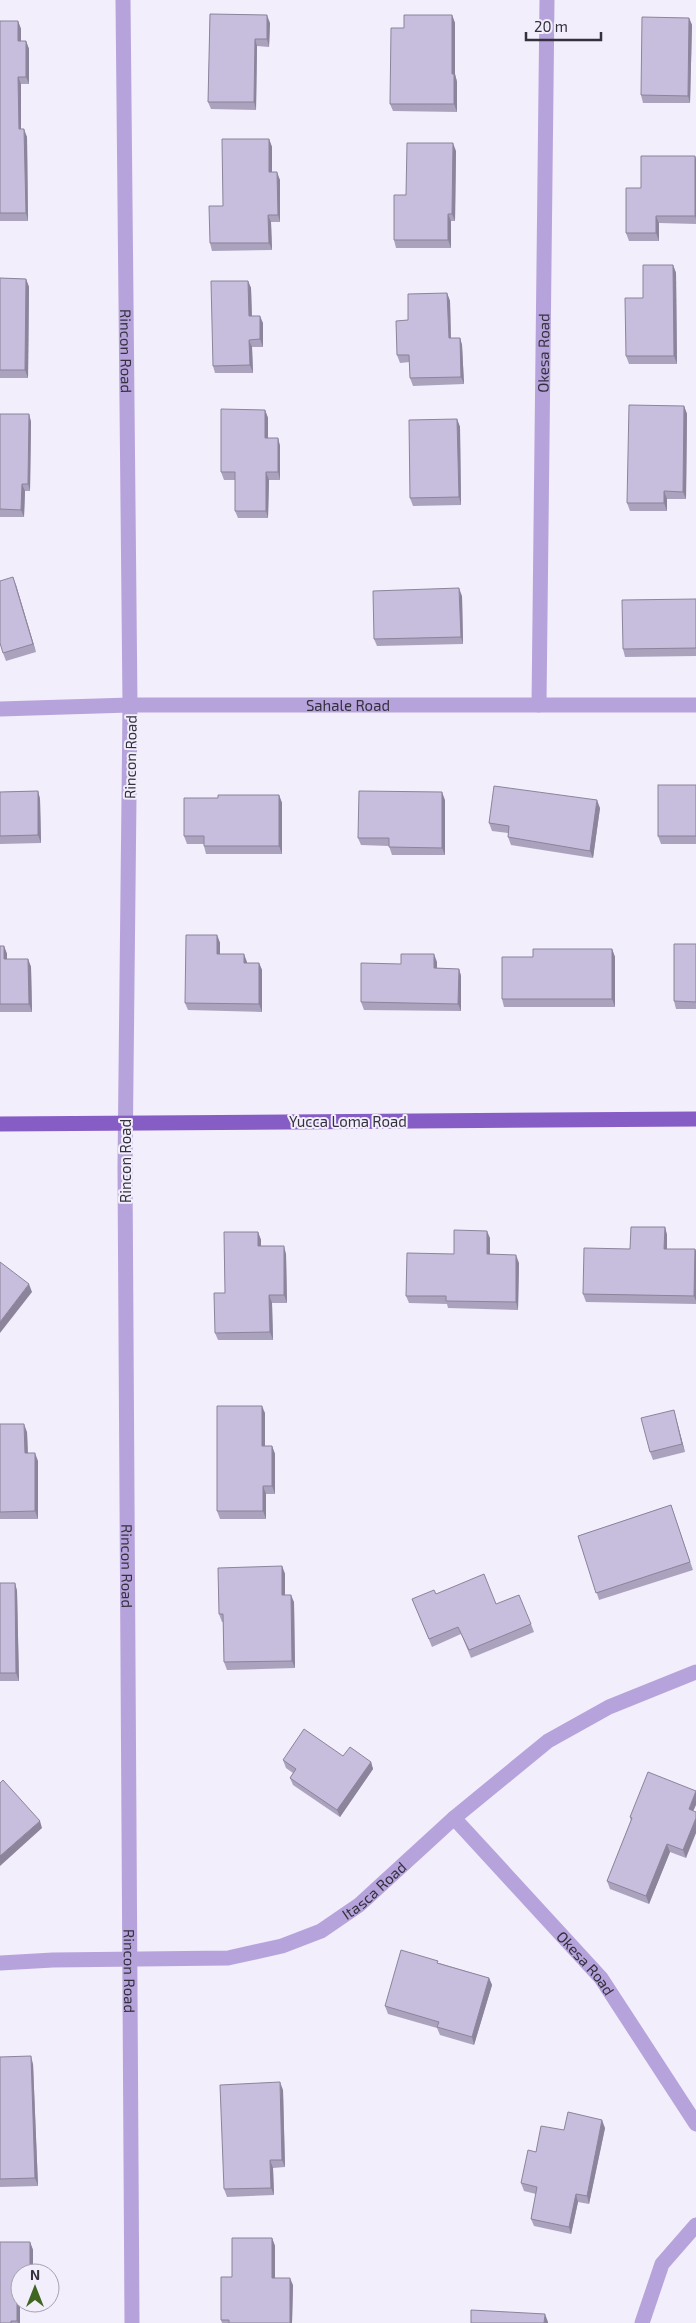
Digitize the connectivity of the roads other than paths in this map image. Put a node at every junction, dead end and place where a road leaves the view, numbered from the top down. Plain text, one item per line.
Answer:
1 (123, 0) edge
2 (546, 0) edge
3 (130, 705) junction
4 (540, 705) junction
5 (696, 705) edge
6 (0, 709) edge
7 (696, 1119) edge
8 (125, 1122) junction
9 (0, 1124) edge
10 (696, 1672) edge
11 (454, 1818) junction
12 (130, 1959) junction
13 (0, 1963) edge
14 (696, 2124) edge
15 (696, 2225) edge
16 (132, 2323) edge
17 (642, 2323) edge

1 - 3 street, Rincon Road
2 - 4 street, Okesa Road
3 - 4 street, Sahale Road
3 - 6 street, Sahale Road
3 - 8 street, Rincon Road
4 - 5 street, Sahale Road
7 - 8 main road, Yucca Loma Road
8 - 9 main road, Yucca Loma Road
8 - 12 street, Rincon Road
10 - 11 street, Itasca Road
11 - 12 street, Itasca Road
11 - 14 street, Okesa Road
12 - 13 street, Itasca Road
12 - 16 street, Rincon Road
15 - 17 street

